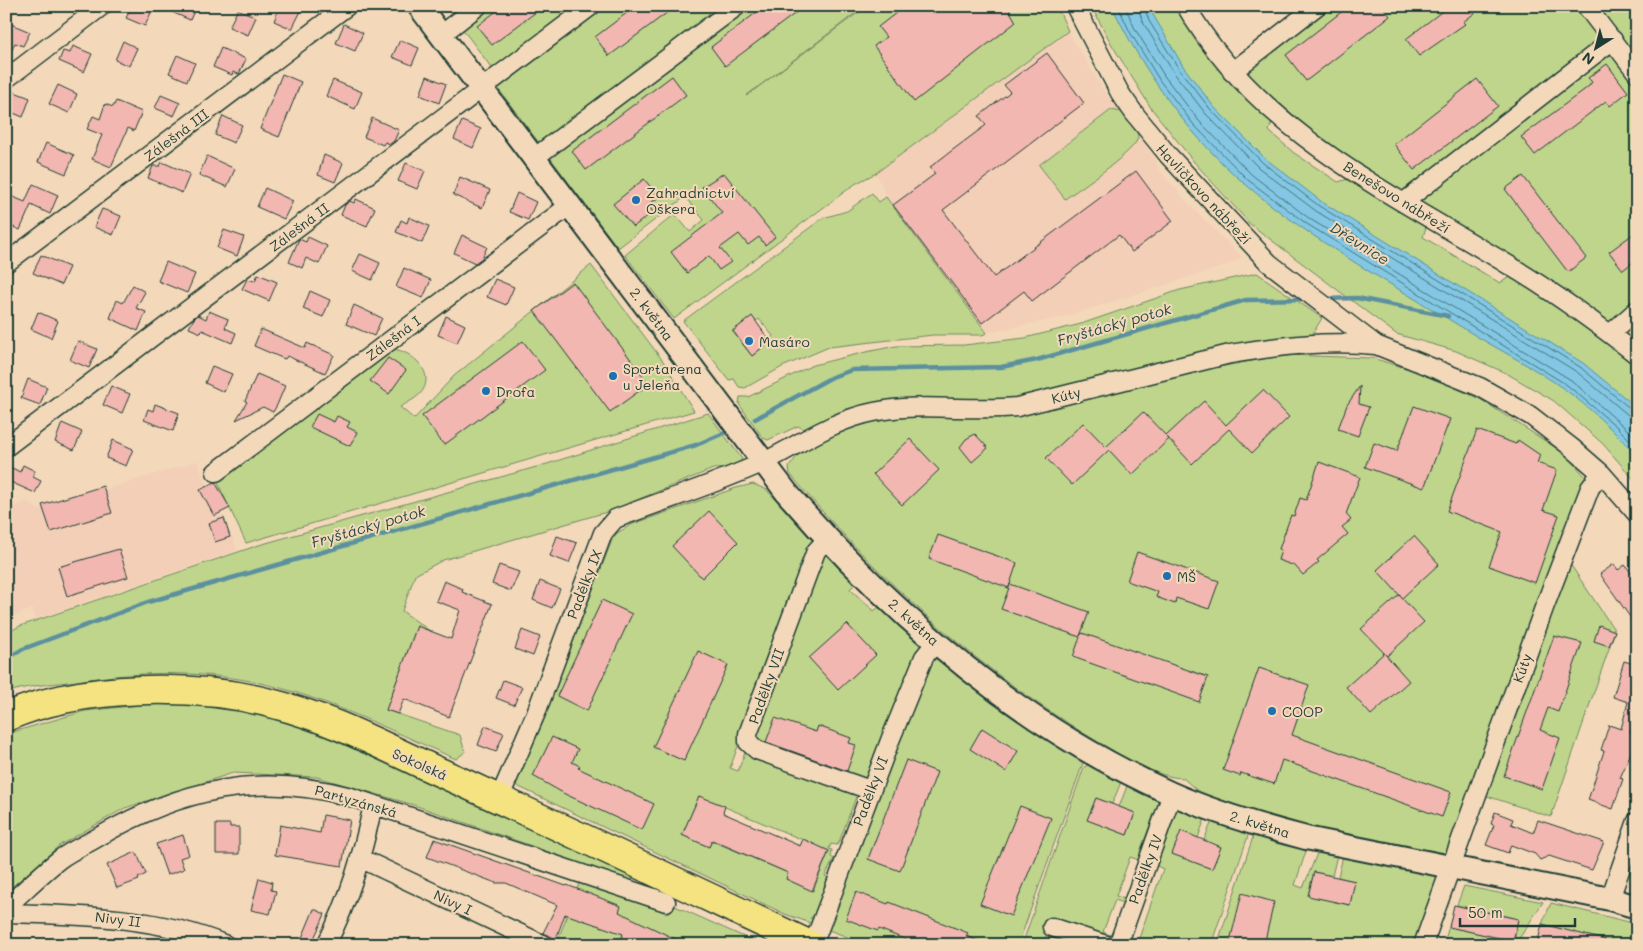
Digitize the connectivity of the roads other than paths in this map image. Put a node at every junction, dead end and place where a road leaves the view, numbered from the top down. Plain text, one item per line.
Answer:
1 (102, 6) edge
2 (347, 6) edge
3 (419, 6) edge
4 (478, 6) edge
5 (591, 6) edge
6 (737, 6) edge
7 (1075, 6) edge
8 (1186, 6) edge
9 (1317, 6) edge
10 (1586, 6) edge
11 (441, 35) junction
12 (1613, 40) junction
13 (1232, 72) junction
14 (1637, 73) edge
15 (6, 79) edge
16 (482, 89) junction
17 (534, 158) junction
18 (1404, 202) junction
19 (570, 205) junction
20 (6, 263) edge
21 (1637, 310) edge
22 (1610, 334) junction
23 (1376, 344) junction
24 (1637, 355) edge
25 (6, 447) edge
26 (758, 454) junction
27 (216, 472) dead end
28 (1601, 473) junction
29 (1637, 514) edge
30 (828, 538) junction
31 (936, 642) junction
32 (6, 717) edge
33 (870, 790) junction
34 (1172, 794) junction
35 (499, 799) junction
36 (373, 805) junction
37 (1637, 821) edge
38 (362, 859) junction
39 (1451, 866) junction
40 (1610, 899) junction
41 (666, 902) dead end
42 (6, 907) edge
43 (1637, 907) edge
44 (6, 913) edge
45 (1052, 927) dead end
46 (226, 945) edge
47 (326, 945) edge
48 (544, 945) edge
49 (812, 945) edge
50 (1106, 945) edge
51 (1118, 945) edge
52 (1423, 945) edge

1 - 15 street
2 - 20 street, Zálešná III
3 - 11 street, 2. května
4 - 11 street
5 - 16 street, Zálešná II
6 - 17 street
7 - 23 street, Havlíčkovo nábřeží
8 - 13 street, Benešovo nábřeží
9 - 13 street
10 - 12 street
11 - 16 street, 2. května
12 - 14 street
12 - 18 street
13 - 18 street, Benešovo nábřeží
16 - 17 street, 2. května
16 - 25 street, Zálešná II
17 - 19 street, 2. května
18 - 22 street, Benešovo nábřeží
19 - 26 street, 2. května
19 - 27 street, Zálešná I
21 - 22 street
22 - 24 street, Benešovo nábřeží
23 - 26 street, Kúty
23 - 28 street
26 - 30 street, 2. května
26 - 35 street, Padělky IX
28 - 29 street
28 - 39 street, Kúty
30 - 31 street, 2. května
30 - 33 street, Padělky VII
31 - 33 street, Padělky VI
31 - 34 street, 2. května
32 - 35 main road, Sokolská
33 - 49 street, Padělky VI
34 - 39 street, 2. května
34 - 51 street, Padělky IV
35 - 49 main road, Sokolská
36 - 38 street
36 - 41 street, Partyzánská
36 - 42 street, Partyzánská
37 - 40 street
38 - 47 street
38 - 48 street, Nivy I
39 - 40 street, 2. května
39 - 52 street, Kúty
40 - 43 street, 2. května
44 - 46 street, Nivy II
45 - 50 street

